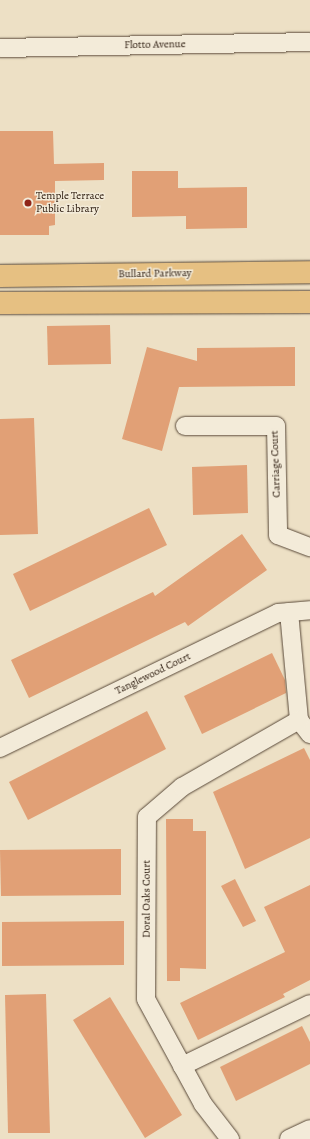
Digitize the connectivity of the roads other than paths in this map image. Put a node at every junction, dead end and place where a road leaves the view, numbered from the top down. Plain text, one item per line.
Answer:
1 (310, 42) edge
2 (0, 48) edge
3 (310, 272) edge
4 (0, 276) edge
5 (310, 302) edge
6 (0, 303) edge
7 (185, 426) dead end
8 (310, 547) edge
9 (310, 610) edge
10 (289, 612) junction
11 (299, 720) junction
12 (310, 734) edge
13 (0, 748) edge
14 (310, 1004) edge
15 (182, 1066) junction
16 (310, 1129) edge
17 (230, 1139) edge
18 (289, 1139) edge

1 - 2 street, Flotto Avenue
3 - 4 main road, Bullard Parkway
5 - 6 main road
7 - 8 street, Carriage Court
9 - 10 street, Tanglewood Court
10 - 11 street
10 - 13 street, Tanglewood Court
11 - 12 street
11 - 15 street, Doral Oaks Court
14 - 15 street
15 - 17 street, Doral Oaks Court
16 - 18 street

